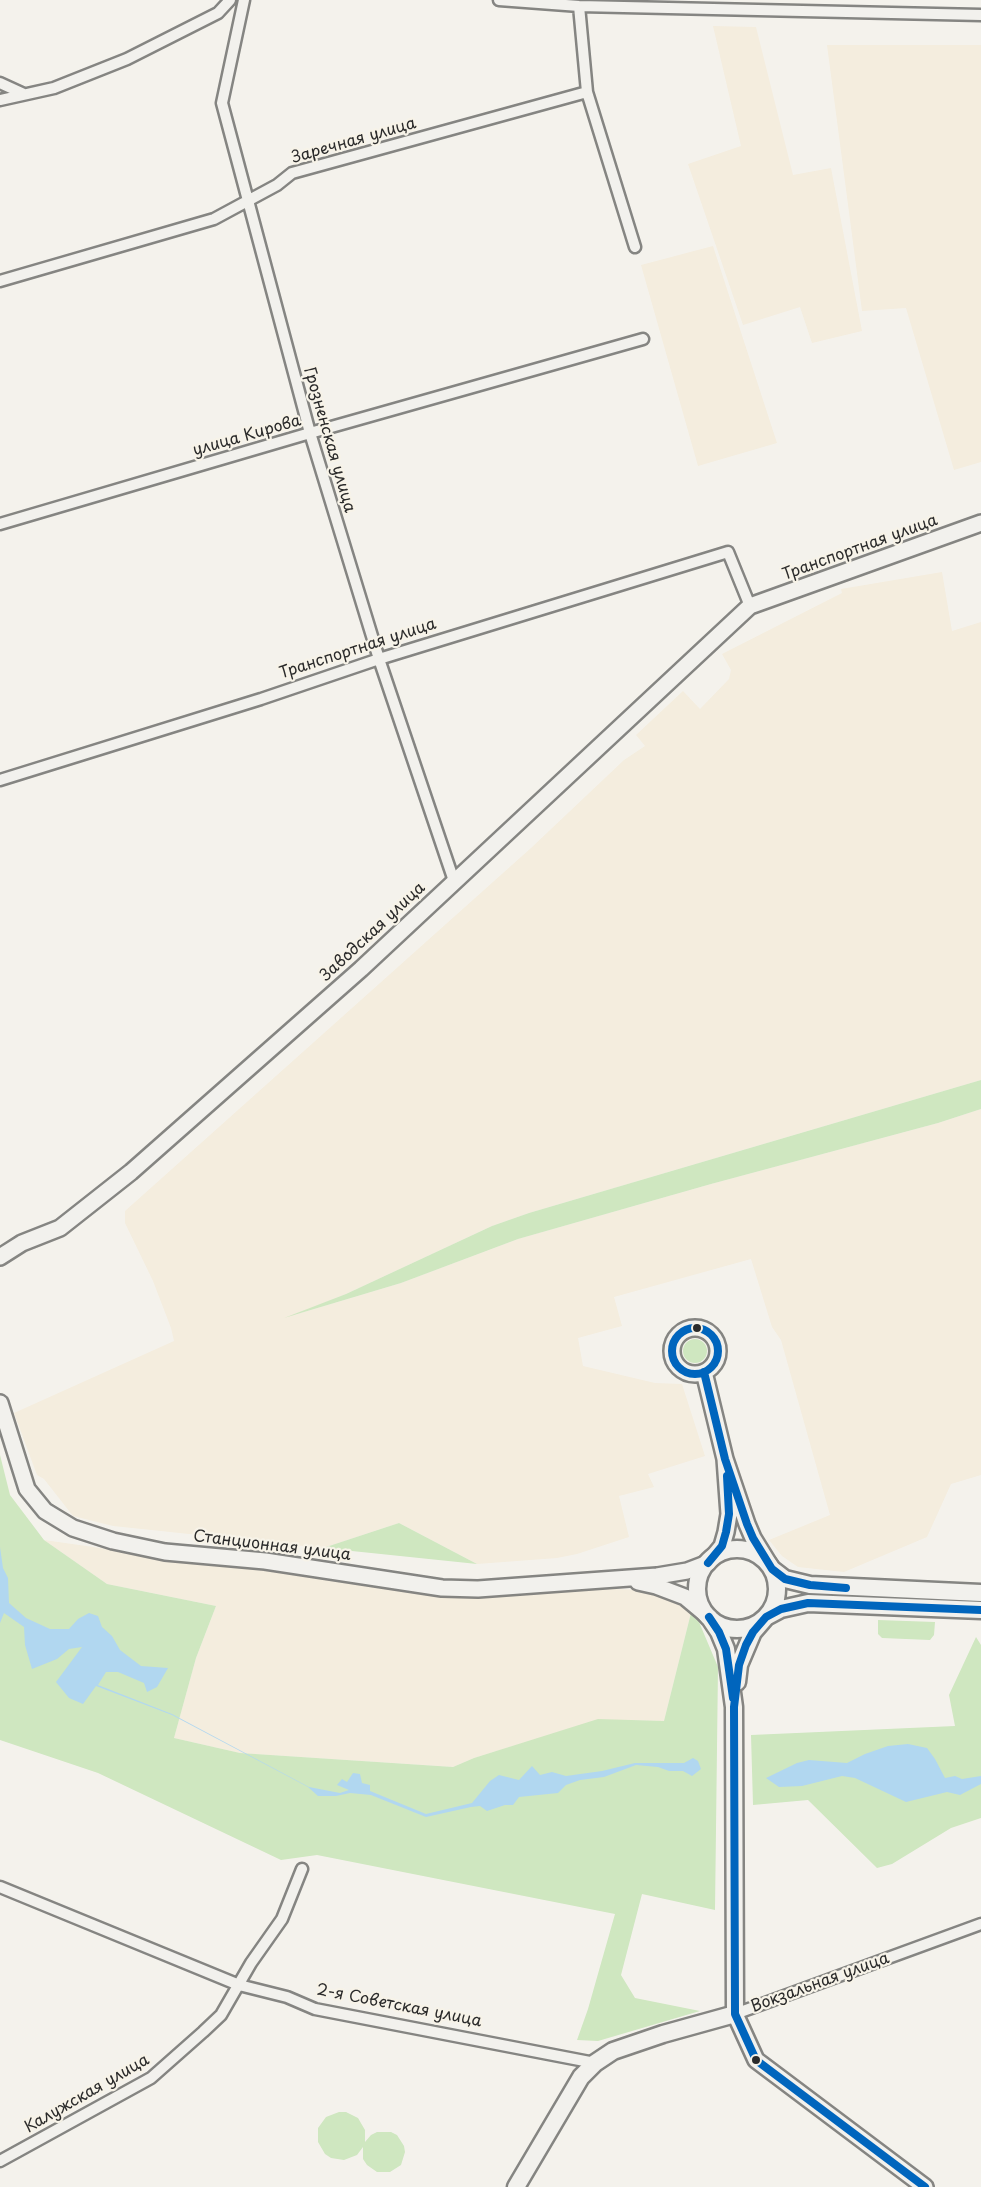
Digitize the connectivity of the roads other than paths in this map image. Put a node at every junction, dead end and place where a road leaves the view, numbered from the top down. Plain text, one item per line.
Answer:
1 (230, 0) edge
2 (244, 0) edge
3 (499, 0) edge
4 (579, 6) junction
5 (981, 15) edge
6 (0, 83) edge
7 (587, 92) junction
8 (24, 94) junction
9 (0, 100) edge
10 (248, 201) junction
11 (634, 247) dead end
12 (0, 281) edge
13 (643, 339) dead end
14 (310, 433) junction
15 (981, 523) edge
16 (0, 524) edge
17 (750, 606) junction
18 (379, 659) junction
19 (0, 780) edge
20 (454, 881) junction
21 (0, 1257) edge
22 (704, 1372) dead end
23 (0, 1403) edge
24 (725, 1459) junction
25 (708, 1563) junction
26 (771, 1569) junction
27 (621, 1578) junction
28 (981, 1593) edge
29 (981, 1610) edge
30 (710, 1617) junction
31 (766, 1617) junction
32 (734, 1707) junction
33 (302, 1869) dead end
34 (0, 1887) edge
35 (981, 1924) edge
36 (239, 1985) junction
37 (735, 2014) junction
38 (595, 2063) junction
39 (0, 2161) edge
40 (516, 2187) edge
41 (925, 2187) edge

1 - 8 street
2 - 10 street, Грозненская улица
3 - 4 street
4 - 5 street
4 - 7 street
6 - 8 street
7 - 10 street, Заречная улица
7 - 11 street
8 - 9 street
10 - 12 street, Заречная улица
10 - 14 street, Грозненская улица
13 - 14 street, улица Кирова
14 - 16 street, улица Кирова
14 - 18 street, Грозненская улица
15 - 17 street, Транспортная улица
17 - 18 street, Транспортная улица
17 - 20 street, Заводская улица
18 - 19 street, Транспортная улица
18 - 20 street, Грозненская улица
20 - 21 street, Заводская улица
22 - 24 street
23 - 27 street, Станционная улица
24 - 25 street
24 - 26 street
25 - 26 main road
25 - 27 street, Станционная улица
25 - 30 main road
26 - 28 main road
26 - 31 main road
27 - 30 street, Станционная улица
29 - 31 main road
30 - 31 main road
30 - 32 main road
31 - 32 main road
32 - 37 main road
33 - 36 street, Калужская улица
34 - 36 street, 2-я Советская улица
35 - 37 street, Вокзальная улица
36 - 38 street, 2-я Советская улица
36 - 39 street, Калужская улица
37 - 38 main road, Вокзальная улица
37 - 41 street
38 - 40 main road, Вокзальная улица

